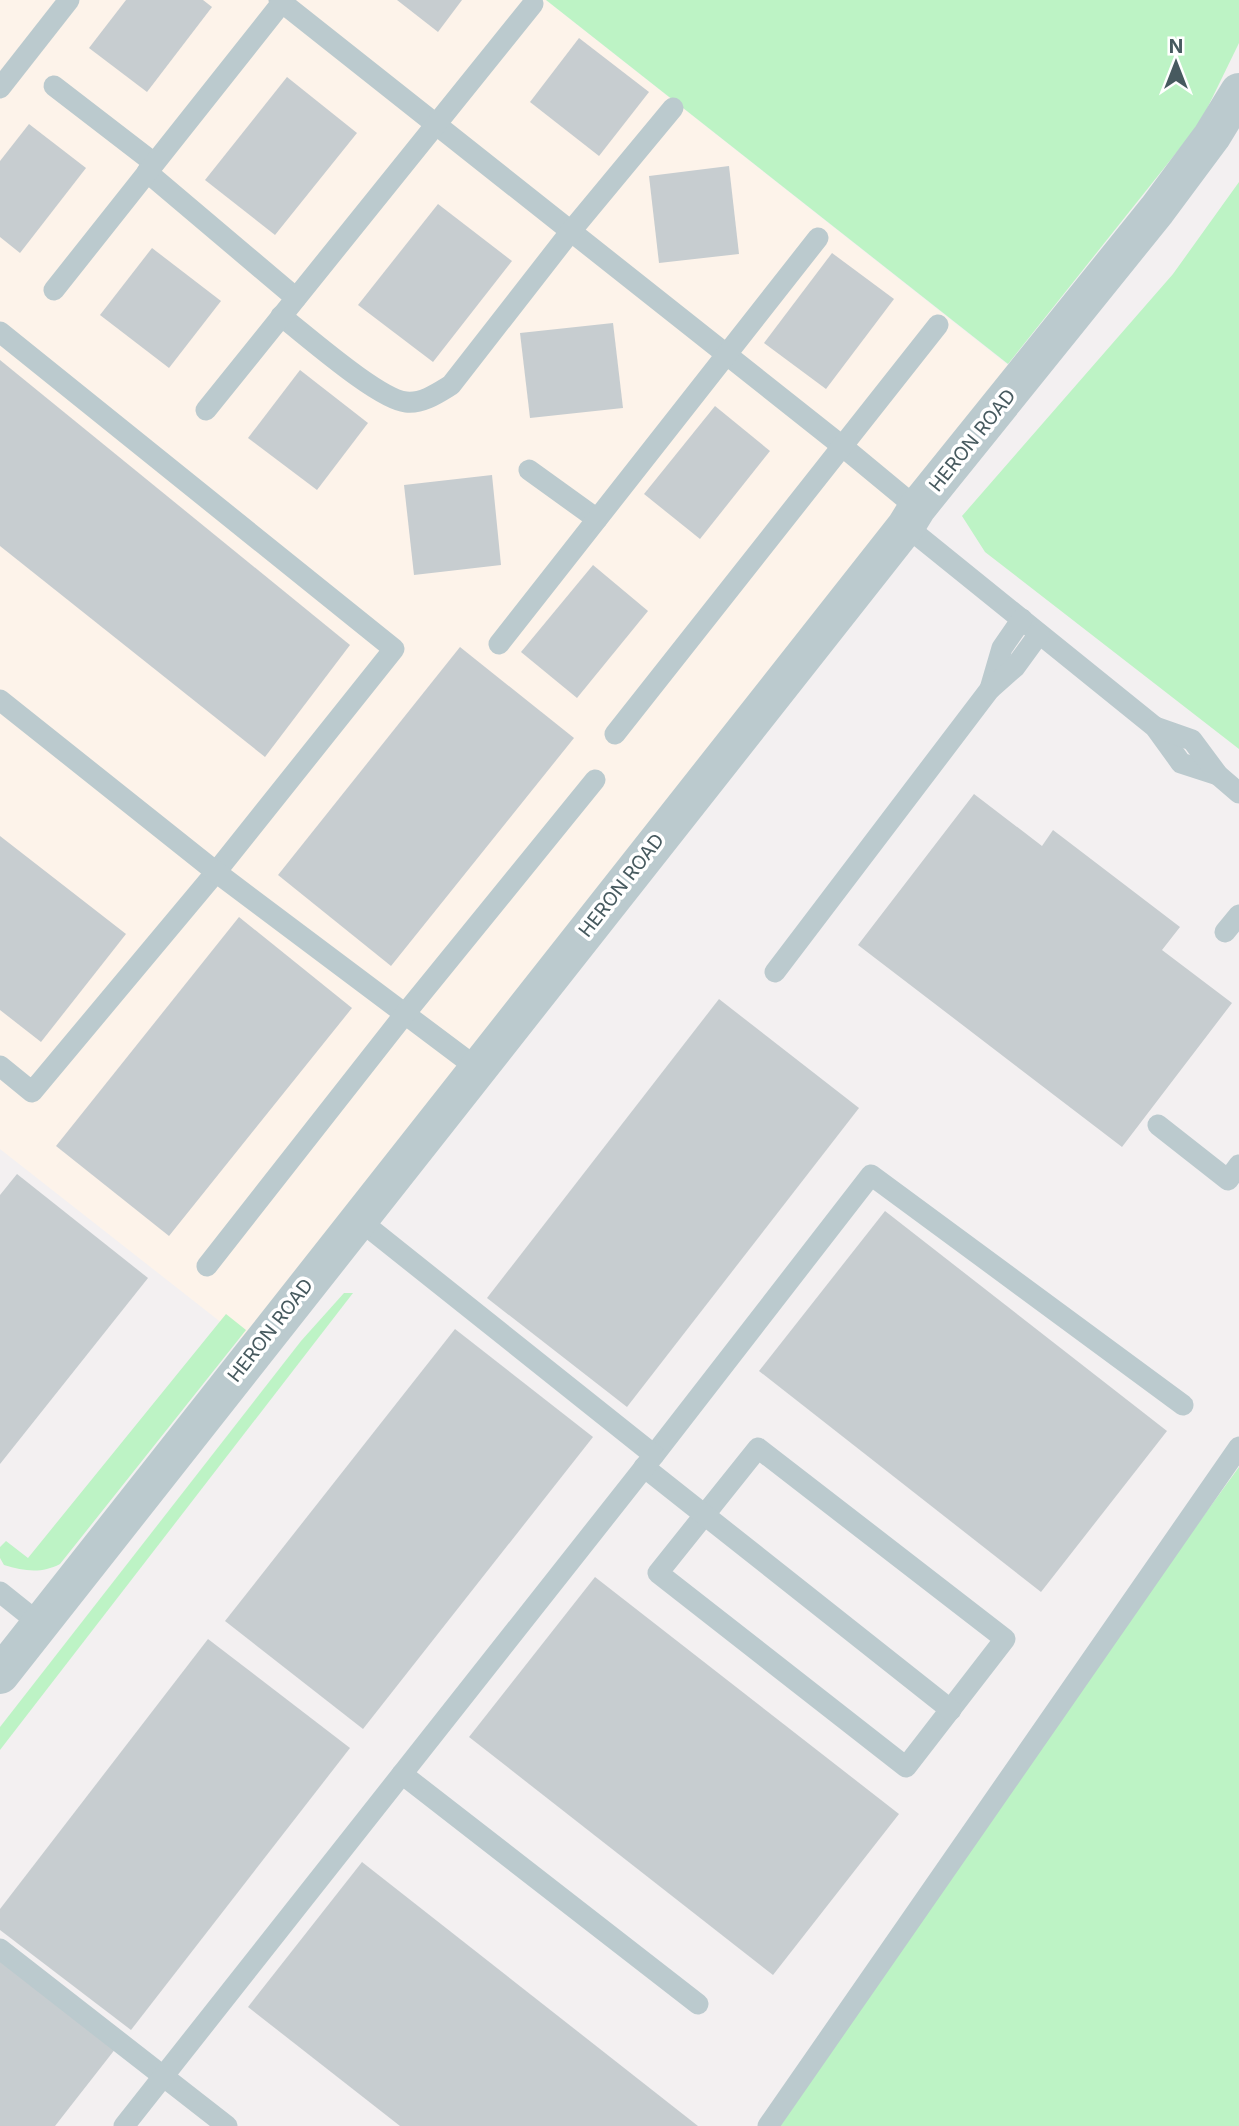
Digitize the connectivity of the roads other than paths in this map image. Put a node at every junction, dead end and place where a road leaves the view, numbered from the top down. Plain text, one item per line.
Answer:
1 (69, 0) edge
2 (282, 1) edge
3 (533, 4) dead end
4 (54, 86) dead end
5 (0, 88) edge
6 (1239, 92) edge
7 (674, 108) dead end
8 (436, 124) junction
9 (151, 168) junction
10 (571, 232) junction
11 (818, 238) dead end
12 (54, 290) dead end
13 (296, 298) junction
14 (281, 317) junction
15 (938, 325) dead end
16 (0, 332) edge
17 (726, 354) junction
18 (206, 410) dead end
19 (842, 446) junction
20 (529, 470) dead end
21 (911, 517) junction
22 (597, 519) junction
23 (1022, 620) junction
24 (1039, 634) junction
25 (499, 644) dead end
26 (990, 689) junction
27 (0, 700) edge
28 (615, 734) dead end
29 (595, 780) dead end
30 (1239, 793) edge
31 (216, 872) junction
32 (1239, 915) edge
33 (1225, 932) dead end
34 (775, 972) dead end
35 (404, 1015) junction
36 (0, 1066) edge
37 (477, 1068) junction
38 (1158, 1125) dead end
39 (1239, 1165) edge
40 (358, 1219) junction
41 (207, 1266) dead end
42 (1183, 1405) dead end
43 (1239, 1447) edge
44 (649, 1461) junction
45 (704, 1515) junction
46 (0, 1592) edge
47 (40, 1624) junction
48 (0, 1675) edge
49 (951, 1710) junction
50 (402, 1774) junction
51 (0, 1949) edge
52 (698, 2004) dead end
53 (163, 2076) junction
54 (124, 2126) edge
55 (227, 2126) edge
56 (768, 2126) edge

1 - 5 lane
2 - 8 lane
2 - 9 lane
3 - 8 lane
4 - 9 lane
6 - 21 street, HERON ROAD
7 - 10 lane
8 - 10 lane
8 - 13 lane
9 - 12 lane
9 - 13 lane
10 - 14 lane
10 - 17 lane
11 - 17 lane
13 - 14 lane
14 - 18 lane
15 - 19 lane
16 - 31 lane
17 - 19 lane
17 - 22 lane
19 - 21 lane
19 - 28 lane
20 - 22 lane
21 - 23 lane
21 - 37 street, HERON ROAD
22 - 25 lane
23 - 24 lane
23 - 26 lane
24 - 26 lane
24 - 30 lane
26 - 34 lane
27 - 31 lane
29 - 35 lane
31 - 35 lane
31 - 36 lane
32 - 33 lane
35 - 37 lane
35 - 41 lane
37 - 40 street, HERON ROAD
38 - 39 lane
40 - 44 lane
40 - 47 street, HERON ROAD
42 - 44 lane
43 - 56 lane
44 - 45 lane
44 - 50 lane
45 - 49 lane
45 - 49 lane
45 - 49 lane
46 - 47 lane
47 - 48 street, HERON ROAD
50 - 52 lane
50 - 53 lane
51 - 53 lane
53 - 54 lane
53 - 55 lane

